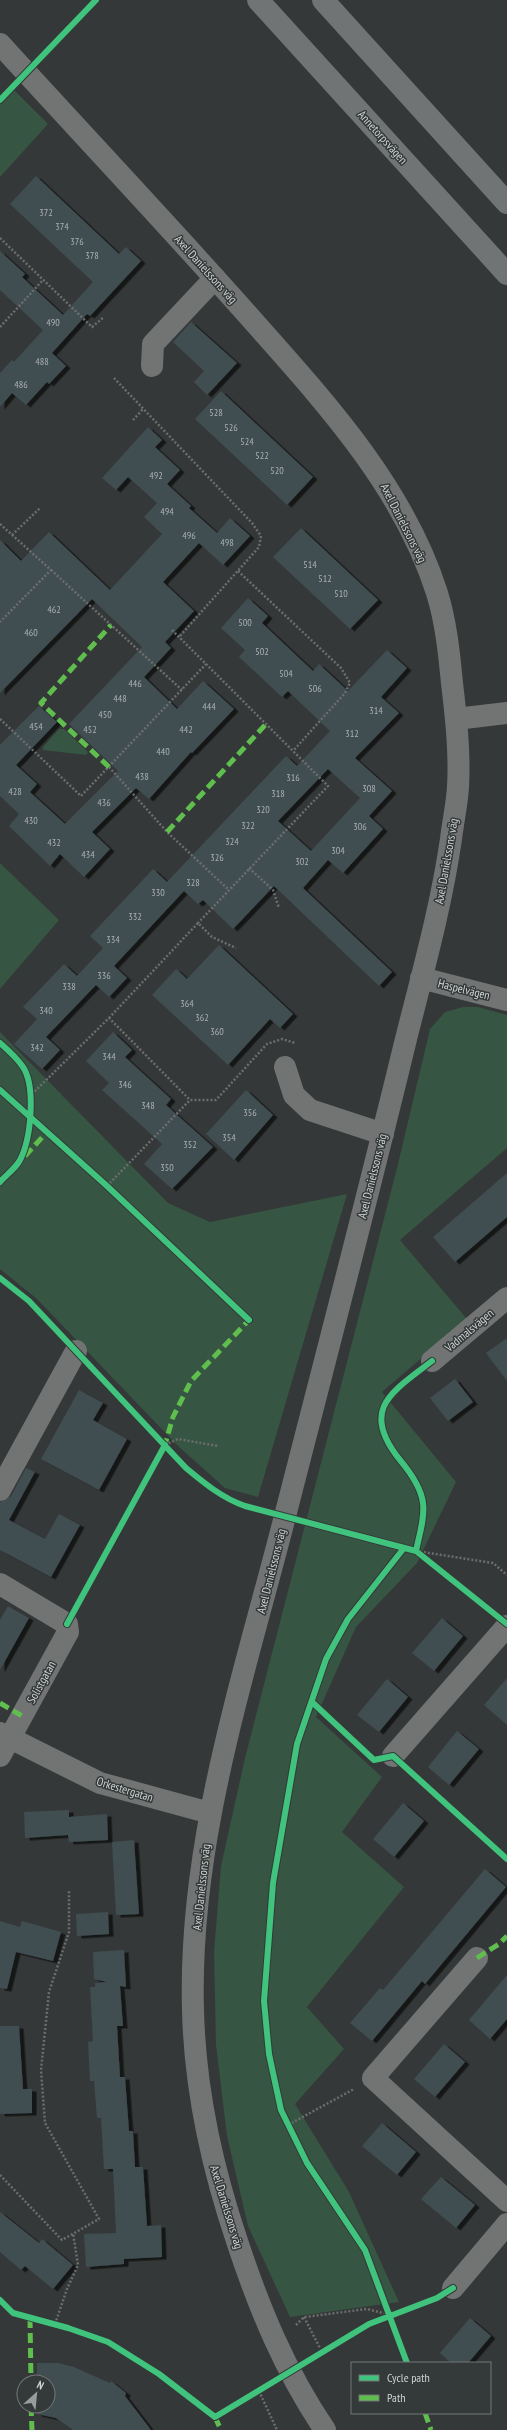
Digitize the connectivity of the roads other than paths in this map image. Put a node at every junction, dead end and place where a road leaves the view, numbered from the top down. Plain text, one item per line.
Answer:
1 (241, 0) edge
2 (258, 0) edge
3 (323, 0) edge
4 (329, 0) edge
5 (0, 44) edge
6 (374, 56) junction
7 (425, 184) junction
8 (507, 203) edge
9 (507, 274) edge
10 (215, 278) junction
11 (152, 366) dead end
12 (507, 713) edge
13 (456, 719) junction
14 (421, 978) junction
15 (507, 1000) edge
16 (285, 1067) dead end
17 (383, 1134) junction
18 (507, 1298) edge
19 (76, 1351) dead end
20 (432, 1361) dead end
21 (0, 1490) edge
22 (0, 1584) edge
23 (507, 1626) edge
24 (3, 1743) edge
25 (393, 1756) dead end
26 (210, 1813) junction
27 (477, 1958) dead end
28 (507, 2201) edge
29 (507, 2224) edge
30 (453, 2288) dead end
31 (325, 2430) edge

1 - 7 main road
2 - 7 main road, Annetorpsvägen
3 - 6 main road
4 - 6 main road
5 - 10 street, Axel Danielssons väg
6 - 8 main road
7 - 9 main road, Annetorpsvägen
10 - 11 street
10 - 13 street, Axel Danielssons väg
12 - 13 street
13 - 14 street, Axel Danielssons väg
14 - 15 street, Haspelvägen
14 - 17 street, Axel Danielssons väg
16 - 17 street
17 - 26 street, Axel Danielssons väg
18 - 20 street, Vadmalsvägen
19 - 21 street
22 - 24 street, Solistgatan
23 - 25 street
24 - 26 street, Orkestergatan
26 - 31 street, Axel Danielssons väg
27 - 28 street
29 - 30 street

